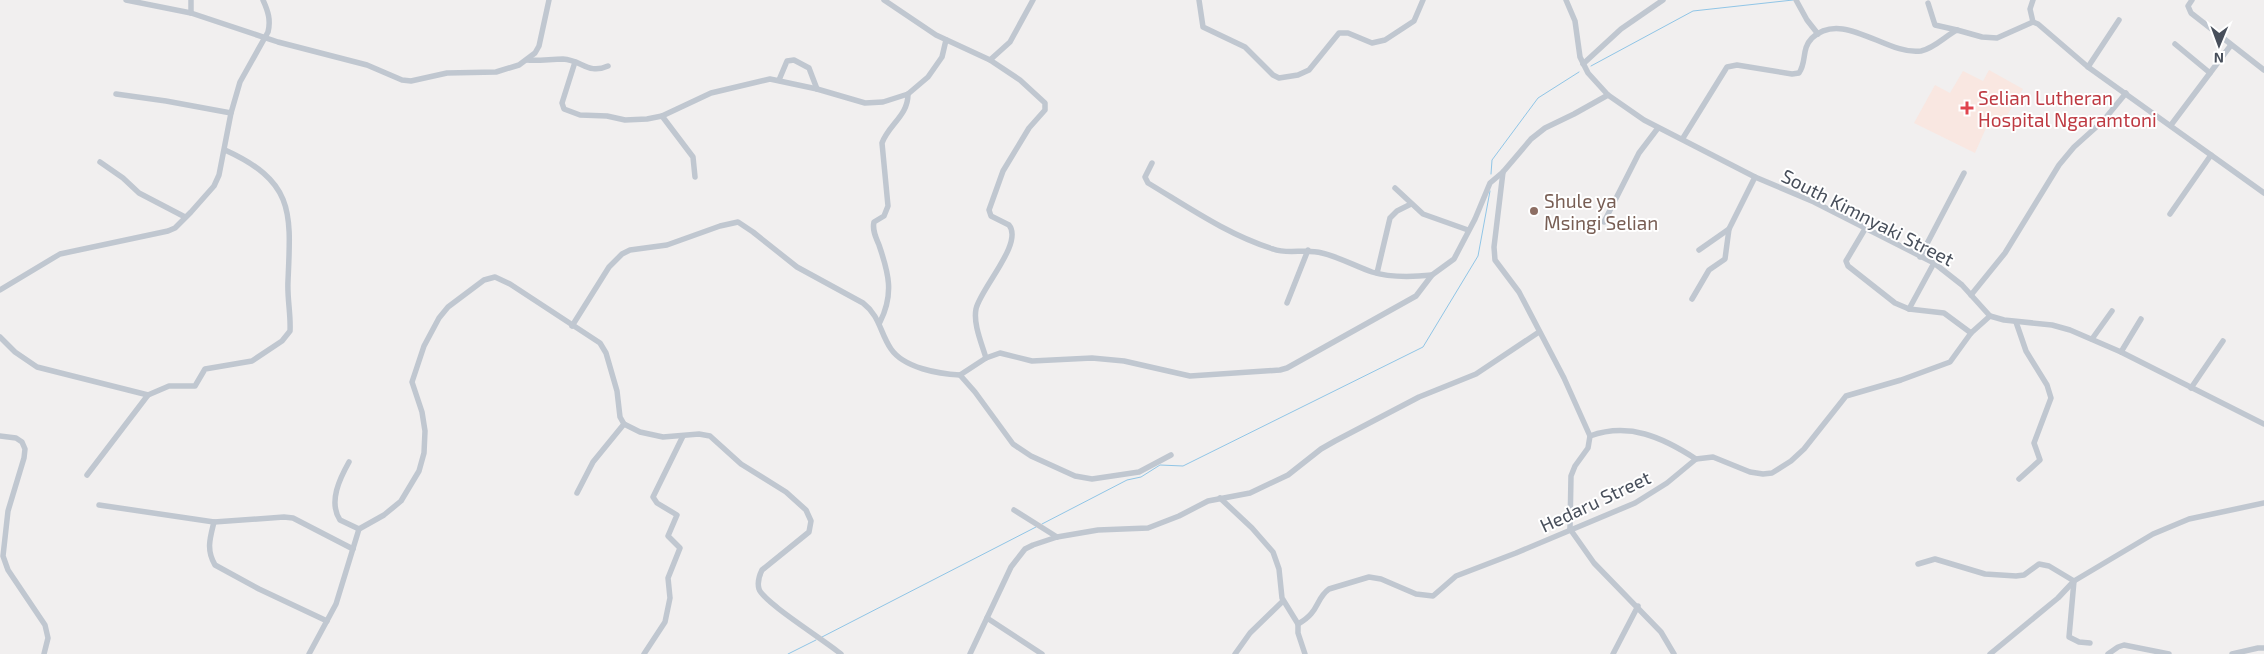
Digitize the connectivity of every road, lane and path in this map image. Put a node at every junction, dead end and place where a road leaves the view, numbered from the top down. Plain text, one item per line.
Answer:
1 (126, 0) edge
2 (191, 0) edge
3 (263, 0) edge
4 (549, 0) edge
5 (884, 0) edge
6 (1034, 0) edge
7 (1199, 0) edge
8 (1423, 0) edge
9 (1566, 0) edge
10 (1663, 0) edge
11 (1796, 0) edge
12 (2032, 0) edge
13 (2192, 0) edge
14 (1928, 3) dead end
15 (191, 13) junction
16 (2120, 20) dead end
17 (2033, 22) junction
18 (1957, 30) junction
19 (1818, 34) junction
20 (264, 37) junction
21 (946, 40) junction
22 (2175, 44) dead end
23 (2231, 45) junction
24 (527, 60) junction
25 (990, 60) junction
26 (575, 62) junction
27 (1583, 64) junction
28 (608, 66) dead end
29 (2088, 67) junction
30 (2264, 70) edge
31 (2210, 73) junction
32 (779, 80) junction
33 (817, 89) junction
34 (2126, 93) junction
35 (116, 94) dead end
36 (908, 94) junction
37 (1608, 95) junction
38 (231, 113) junction
39 (662, 116) junction
40 (2171, 125) junction
41 (1658, 128) junction
42 (1683, 138) junction
43 (225, 150) junction
44 (2211, 155) junction
45 (100, 162) dead end
46 (1152, 163) dead end
47 (1503, 172) junction
48 (1964, 173) dead end
49 (1755, 176) junction
50 (695, 177) dead end
51 (1395, 188) dead end
52 (2264, 193) edge
53 (1411, 204) junction
54 (2170, 214) dead end
55 (185, 217) junction
56 (1604, 222) dead end
57 (1865, 228) junction
58 (1729, 229) junction
59 (1468, 230) junction
60 (1308, 250) junction
61 (1699, 250) dead end
62 (1920, 256) junction
63 (1934, 263) junction
64 (1377, 273) junction
65 (1432, 275) junction
66 (0, 290) edge
67 (1971, 295) junction
68 (1692, 299) dead end
69 (1287, 303) dead end
70 (1909, 309) junction
71 (2112, 311) dead end
72 (1990, 316) junction
73 (2141, 319) dead end
74 (880, 322) junction
75 (2016, 322) junction
76 (572, 326) junction
77 (1540, 332) junction
78 (1971, 333) junction
79 (0, 337) edge
80 (2092, 339) junction
81 (2222, 341) dead end
82 (2121, 352) junction
83 (986, 358) junction
84 (960, 375) junction
85 (2190, 388) junction
86 (148, 395) junction
87 (624, 424) junction
88 (2264, 424) edge
89 (0, 436) edge
90 (683, 436) junction
91 (1590, 436) junction
92 (1171, 455) dead end
93 (1696, 459) junction
94 (348, 462) dead end
95 (87, 475) dead end
96 (2019, 479) dead end
97 (578, 493) dead end
98 (1220, 498) junction
99 (2264, 503) edge
100 (99, 505) dead end
101 (1014, 510) dead end
102 (214, 522) junction
103 (359, 529) junction
104 (1570, 529) junction
105 (1057, 537) junction
106 (353, 549) junction
107 (1918, 564) dead end
108 (2074, 581) junction
109 (1283, 601) junction
110 (1638, 606) junction
111 (987, 618) junction
112 (327, 621) junction
113 (1298, 624) junction
114 (2090, 643) dead end
115 (2264, 648) edge
116 (44, 654) edge
117 (309, 654) edge
118 (644, 654) edge
119 (841, 654) edge
120 (970, 654) edge
121 (1042, 654) edge
122 (1235, 654) edge
123 (1305, 654) edge
124 (1613, 654) edge
125 (1674, 654) edge
126 (1990, 654) edge
127 (2108, 654) edge
128 (2169, 654) edge
129 (2232, 654) edge

1 - 15 street
2 - 15 street
3 - 20 street
4 - 24 street
5 - 21 street
6 - 25 street
7 - 8 street
9 - 27 street, South Kimnyaki Street
10 - 27 street
11 - 19 street
12 - 17 street
13 - 23 street
14 - 18 street
15 - 20 street
16 - 29 street
17 - 18 street
17 - 29 street
18 - 19 street
19 - 42 street
20 - 24 street
20 - 38 street
21 - 25 street
21 - 36 street
22 - 31 street
23 - 30 street
23 - 31 street
24 - 26 street
25 - 83 street
26 - 28 street
26 - 39 street
27 - 37 street, South Kimnyaki Street
29 - 34 street
31 - 40 street
32 - 33 street
32 - 33 street
32 - 39 street
33 - 36 street
34 - 40 street
34 - 67 street
35 - 38 street
36 - 74 street
37 - 41 street, South Kimnyaki Street
37 - 47 street
38 - 43 street
39 - 50 street
40 - 44 street
41 - 42 street, South Kimnyaki Street
41 - 56 street
42 - 49 street, South Kimnyaki Street
43 - 55 street
43 - 86 street
44 - 52 street
44 - 54 street
45 - 55 street
46 - 60 street
47 - 59 street
47 - 77 street
48 - 62 street
49 - 57 street, South Kimnyaki Street
49 - 58 street
51 - 53 street
53 - 59 street
53 - 64 street
55 - 66 street
57 - 62 street, South Kimnyaki Street
57 - 70 street
58 - 61 street
58 - 68 street
59 - 65 street
60 - 64 street
60 - 69 street
62 - 63 street, South Kimnyaki Street
63 - 67 street, South Kimnyaki Street
63 - 70 street
64 - 65 street
65 - 83 street
67 - 72 street, South Kimnyaki Street
70 - 78 street
71 - 80 street
72 - 75 street
72 - 78 street
73 - 82 street
74 - 76 street
74 - 84 street
75 - 80 street
75 - 96 street
76 - 87 street
76 - 103 street
77 - 91 street
77 - 98 street
78 - 93 street
79 - 86 street
80 - 82 street
81 - 85 street
82 - 85 street
83 - 84 street
84 - 92 street
85 - 88 street
86 - 95 street
87 - 90 street
87 - 97 street
89 - 116 street
90 - 118 street
90 - 119 street
91 - 93 street
91 - 104 street
93 - 104 street, Hedaru Street
94 - 103 street
98 - 105 street
98 - 109 street
99 - 108 street
100 - 102 street
101 - 105 street
102 - 106 street
102 - 112 street
103 - 106 street
104 - 110 street
104 - 113 street, Hedaru Street
105 - 111 street
106 - 112 street
107 - 108 street
108 - 114 street
108 - 126 street
109 - 113 street
109 - 122 street
110 - 124 street
110 - 125 street
111 - 120 street
111 - 121 street
112 - 117 street
113 - 123 street
115 - 129 street
127 - 128 street

